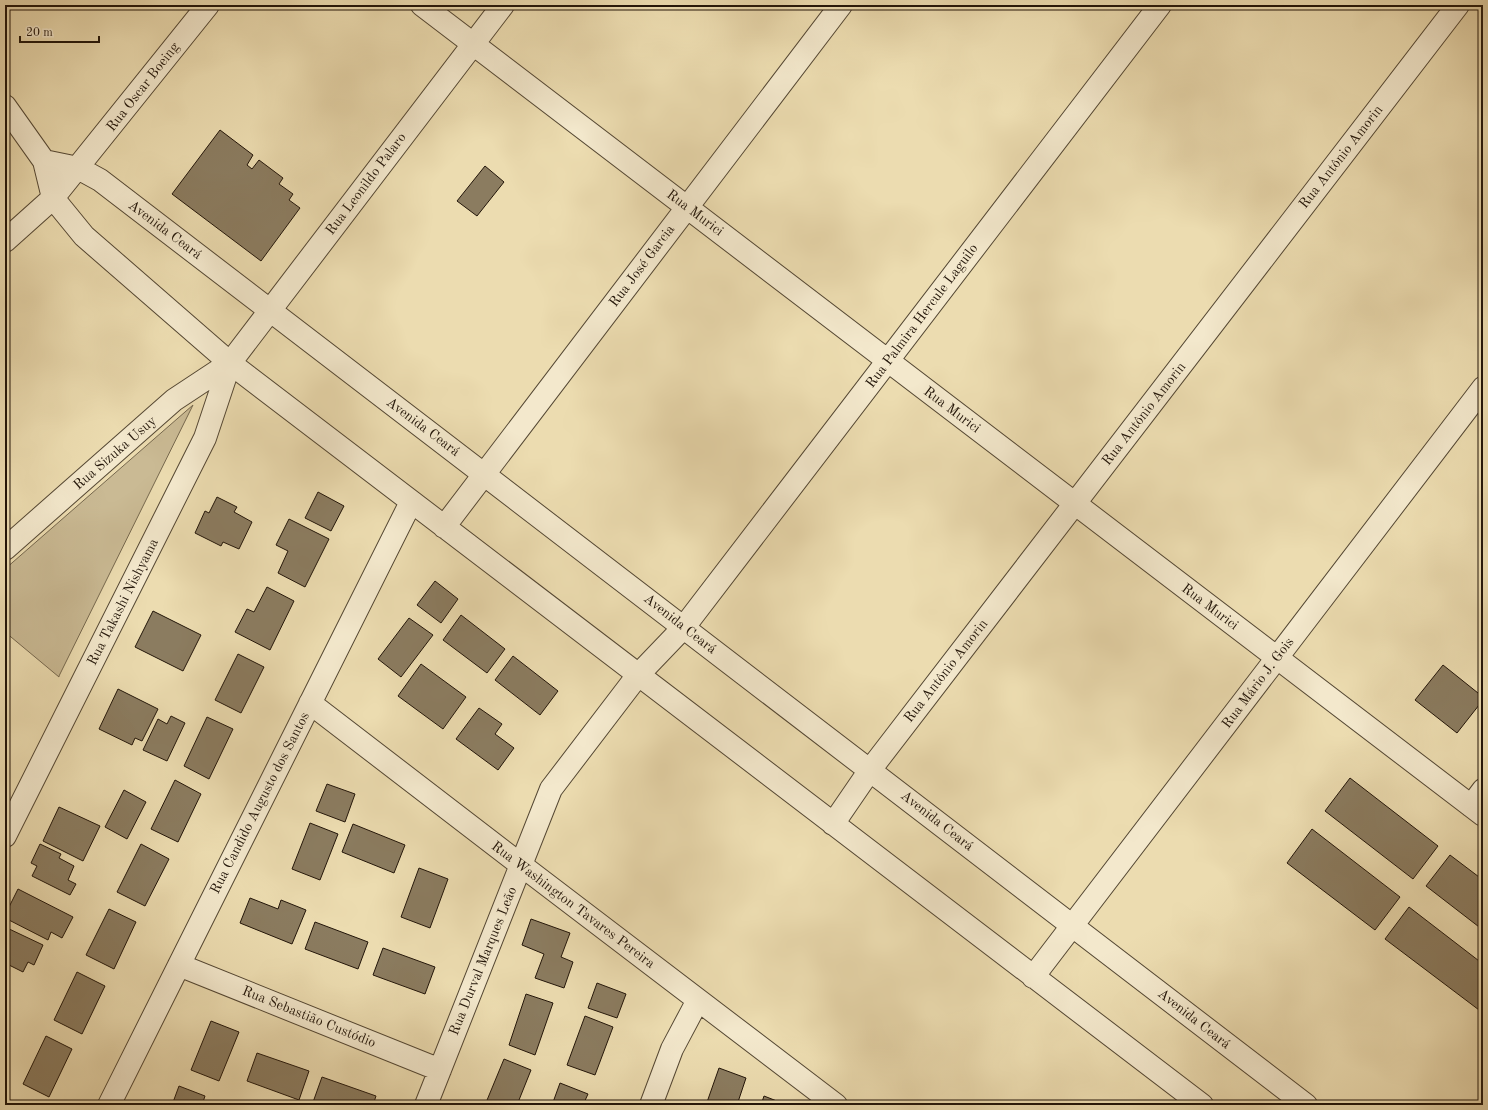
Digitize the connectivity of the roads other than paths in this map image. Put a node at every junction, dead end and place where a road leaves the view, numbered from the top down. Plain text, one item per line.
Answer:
1 (208, 5) edge
2 (422, 5) edge
3 (503, 5) edge
4 (841, 5) edge
5 (1160, 5) edge
6 (1458, 5) edge
7 (473, 44) junction
8 (5, 106) edge
9 (44, 161) junction
10 (78, 168) junction
11 (53, 198) junction
12 (687, 207) junction
13 (5, 240) edge
14 (270, 310) junction
15 (888, 361) junction
16 (230, 363) junction
17 (1483, 388) edge
18 (484, 474) junction
19 (411, 502) junction
20 (1075, 504) junction
21 (444, 527) junction
22 (5, 549) edge
23 (684, 627) junction
24 (1277, 658) junction
25 (638, 675) junction
26 (310, 703) junction
27 (870, 770) junction
28 (1479, 804) edge
29 (833, 824) junction
30 (5, 836) edge
31 (521, 865) junction
32 (1073, 926) junction
33 (179, 965) junction
34 (1033, 977) junction
35 (698, 1000) junction
36 (440, 1070) junction
37 (109, 1105) edge
38 (426, 1105) edge
39 (651, 1105) edge
40 (836, 1105) edge
41 (1202, 1105) edge
42 (1306, 1105) edge

1 - 10 street, Rua Oscar Boeing
2 - 7 street, Rua Murici
3 - 7 street, Rua Leonildo Palaro
4 - 12 street, Rua José Garcia
5 - 15 street, Rua Palmira Hercule Laguilo
6 - 20 street, Rua Antônio Amorin
7 - 12 street, Rua Murici
7 - 14 street, Rua Leonildo Palaro
8 - 9 street
9 - 10 street, Avenida Ceará
9 - 11 street
10 - 11 street, Rua Oscar Boeing
10 - 14 street, Avenida Ceará
11 - 13 street, Rua Oscar Boeing
11 - 16 street
12 - 15 street, Rua Murici
12 - 18 street, Rua José Garcia
14 - 16 street, Rua Leonildo Palaro
14 - 18 street, Avenida Ceará
15 - 20 street, Rua Murici
15 - 23 street, Rua Palmira Hercule Laguilo
16 - 19 street
16 - 22 street, Rua Sizuka Usuy
16 - 30 street, Rua Takashi Nishyama
17 - 24 street, Rua Mário J. Gois
18 - 21 street, Rua José Garcia
18 - 23 street, Avenida Ceará
19 - 21 street
19 - 26 street, Rua Candido Augusto dos Santos
20 - 24 street, Rua Murici
20 - 27 street, Rua Antônio Amorin
21 - 25 street
23 - 25 street, Rua Durval Marques Leão
23 - 27 street, Avenida Ceará
24 - 28 street, Rua Murici
24 - 32 street, Rua Mário J. Gois
25 - 29 street
25 - 31 street, Rua Durval Marques Leão
26 - 31 street, Rua Washington Tavares Pereira
26 - 33 street, Rua Candido Augusto dos Santos
27 - 29 street, Rua Antônio Amorin
27 - 32 street, Avenida Ceará
29 - 34 street
31 - 35 street, Rua Washington Tavares Pereira
31 - 36 street, Rua Durval Marques Leão
32 - 34 street, Rua Mário J. Gois
32 - 42 street, Avenida Ceará
33 - 36 street, Rua Sebastião Custódio
33 - 37 street, Rua Candido Augusto dos Santos
34 - 41 street
35 - 39 street
35 - 40 street, Rua Washington Tavares Pereira
36 - 38 street, Rua Durval Marques Leão

